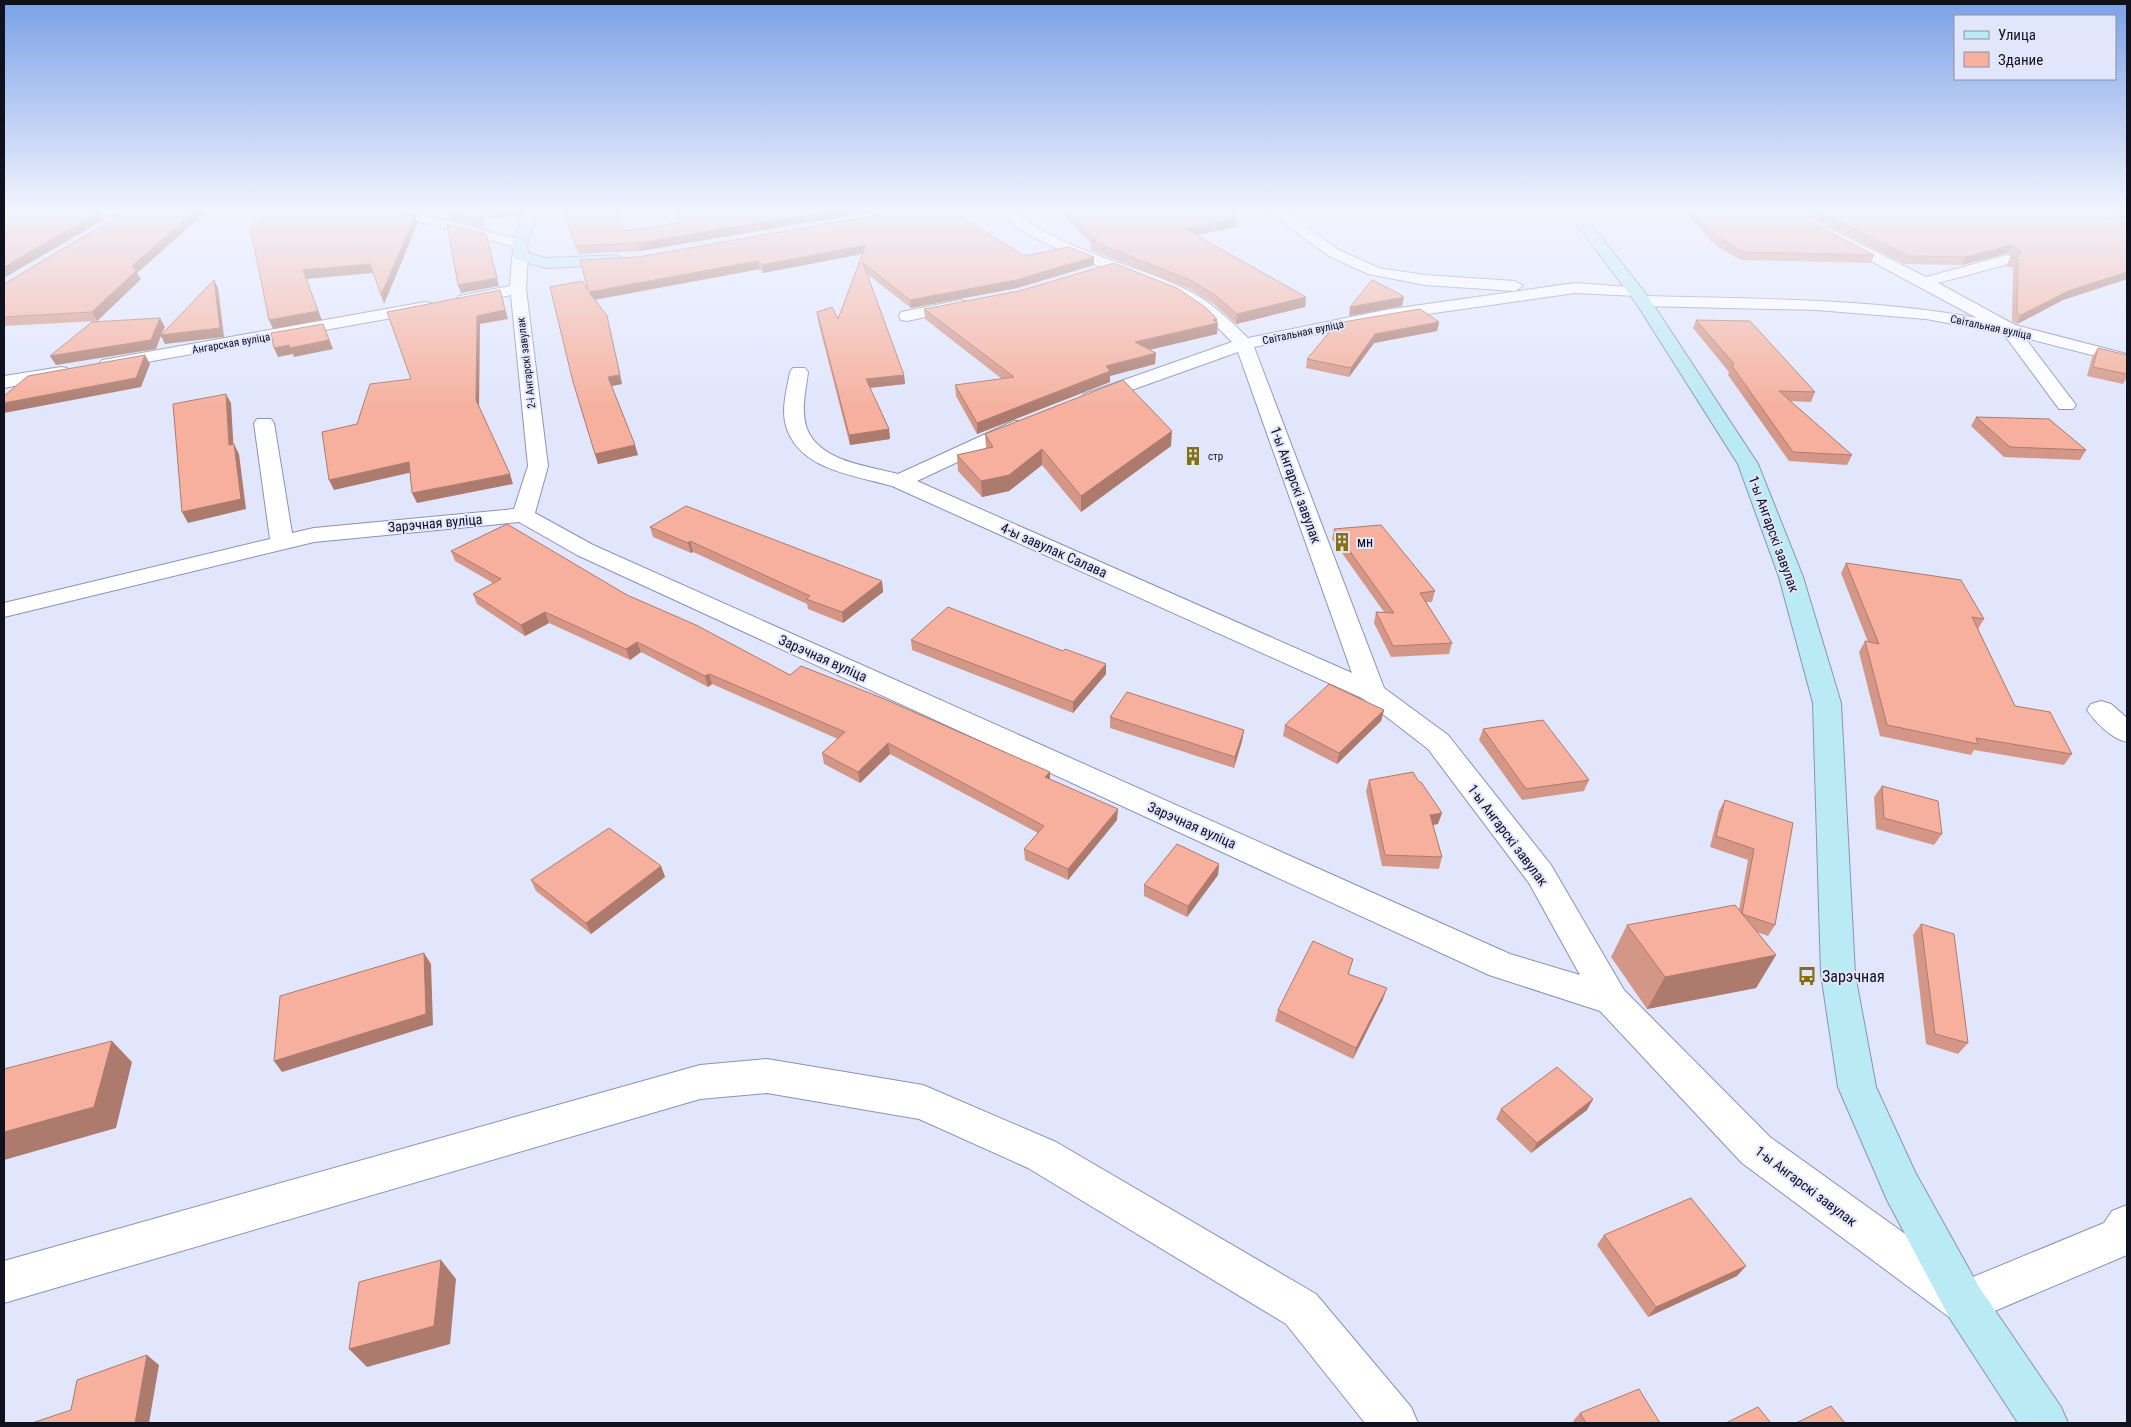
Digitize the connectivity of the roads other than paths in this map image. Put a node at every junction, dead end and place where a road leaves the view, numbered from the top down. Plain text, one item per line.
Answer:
1 (519, 277) edge
2 (1142, 277) edge
3 (1401, 277) joint
4 (1625, 277) edge
5 (1913, 277) edge
6 (1944, 277) edge
7 (1924, 282) junction
8 (518, 290) junction
9 (1560, 290) junction
10 (1640, 296) junction
11 (973, 303) edge
12 (1443, 306) junction
13 (907, 316) dead end
14 (2009, 329) junction
15 (1244, 344) junction
16 (2127, 359) edge
17 (92, 367) edge
18 (73, 370) edge
19 (799, 372) dead end
20 (4, 382) edge
21 (1077, 403) edge
22 (2066, 406) dead end
23 (1042, 417) edge
24 (264, 423) dead end
25 (900, 482) junction
26 (523, 515) junction
27 (282, 542) junction
28 (4, 610) edge
29 (1372, 692) junction
30 (2101, 710) dead end
31 (2127, 733) edge
32 (1612, 1000) junction
33 (2127, 1225) edge
34 (4, 1282) edge
35 (1964, 1302) junction
36 (1395, 1423) edge
37 (2045, 1423) edge

1 - 8 street, 2-і Ангарскі завулак
2 - 15 street, Світальная вуліца
3 - 9 street
3 - 12 street
4 - 10 street, 1-ы Ангарскі завулак
5 - 7 street
6 - 7 street
7 - 14 street
8 - 17 street, Ангарская вуліца
8 - 26 street, 2-і Ангарскі завулак
9 - 10 street, Світальная вуліца
9 - 12 street, Світальная вуліца
10 - 14 street, Світальная вуліца
10 - 35 street, 1-ы Ангарскі завулак
11 - 13 street
12 - 15 street, Світальная вуліца
14 - 16 street, Світальная вуліца
14 - 22 street
15 - 21 street
15 - 29 street, 1-ы Ангарскі завулак
18 - 20 street
19 - 25 street, 4-ы завулак Салава
23 - 25 street
24 - 27 street
25 - 29 street, 4-ы завулак Салава
26 - 27 street, Зарэчная вуліца
26 - 32 street, Зарэчная вуліца
27 - 28 street, Зарэчная вуліца
29 - 32 street, 1-ы Ангарскі завулак
30 - 31 street
32 - 35 street, 1-ы Ангарскі завулак
33 - 35 street
34 - 36 street
35 - 37 street, 1-ы Ангарскі завулак

